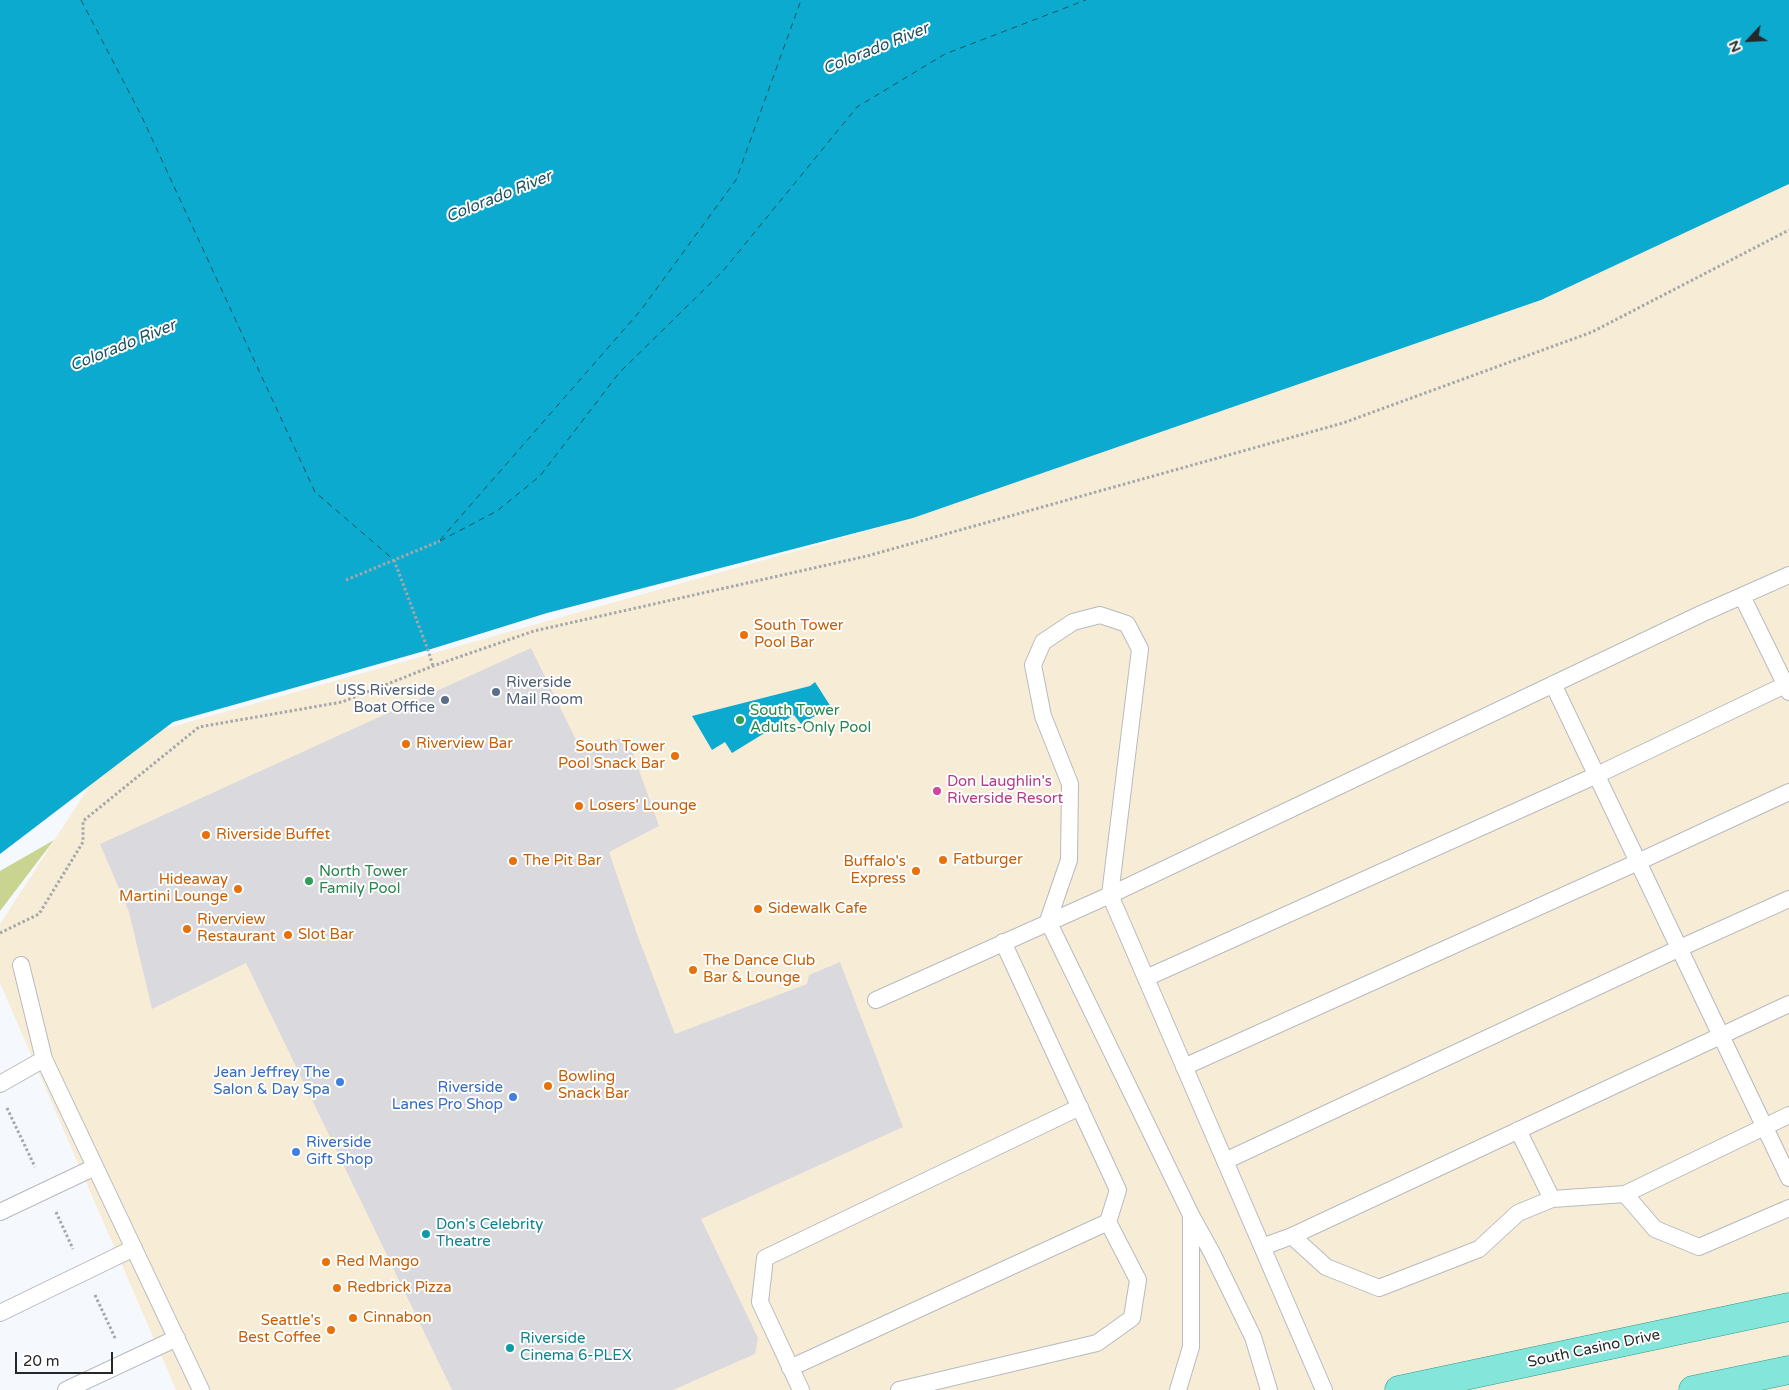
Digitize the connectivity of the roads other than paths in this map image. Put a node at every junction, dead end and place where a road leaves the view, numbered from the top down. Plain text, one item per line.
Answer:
1 (1789, 575) edge
2 (1742, 596) junction
3 (1553, 684) junction
4 (1787, 688) edge
5 (1597, 775) junction
6 (1789, 792) edge
7 (1638, 862) junction
8 (1110, 895) junction
9 (1789, 899) edge
10 (1048, 922) junction
11 (1003, 942) junction
12 (1680, 948) junction
13 (21, 965) dead end
14 (1146, 978) junction
15 (876, 1000) dead end
16 (1789, 1004) edge
17 (1721, 1036) junction
18 (44, 1059) junction
19 (1184, 1067) junction
20 (0, 1084) edge
21 (1080, 1107) junction
22 (1789, 1115) edge
23 (1765, 1127) junction
24 (1518, 1130) junction
25 (1225, 1161) junction
26 (96, 1167) junction
27 (1789, 1178) edge
28 (1625, 1194) junction
29 (1552, 1199) junction
30 (1789, 1208) edge
31 (0, 1212) edge
32 (1191, 1215) junction
33 (1108, 1222) junction
34 (1292, 1236) junction
35 (1262, 1247) junction
36 (134, 1248) junction
37 (1789, 1308) edge
38 (0, 1313) edge
39 (177, 1338) junction
40 (790, 1368) junction
41 (1789, 1370) edge
42 (66, 1390) edge
43 (201, 1390) edge
44 (800, 1390) edge
45 (899, 1390) edge
46 (1178, 1390) edge
47 (1269, 1390) edge
48 (1324, 1390) edge
49 (1399, 1390) edge
50 (1692, 1390) edge

1 - 2 lane
2 - 3 lane
2 - 4 lane
3 - 5 lane
3 - 8 lane
4 - 5 lane
5 - 7 lane
5 - 14 lane
6 - 7 lane
7 - 12 lane
7 - 19 lane
8 - 10 lane
8 - 10 lane
8 - 14 lane
9 - 12 lane
10 - 11 lane
10 - 32 lane
11 - 15 lane
11 - 21 lane
12 - 17 lane
12 - 25 lane
13 - 18 lane
14 - 19 lane
16 - 17 lane
17 - 23 lane
17 - 24 lane
18 - 20 lane
18 - 26 lane
19 - 25 lane
21 - 33 lane
21 - 40 lane
22 - 23 lane
23 - 27 lane
23 - 28 lane
24 - 29 lane
24 - 34 lane
25 - 35 lane
26 - 31 lane
26 - 36 lane
28 - 29 lane
28 - 30 lane
29 - 34 lane
32 - 46 lane
32 - 47 lane
33 - 40 lane
33 - 45 lane
34 - 35 lane
35 - 48 lane
36 - 38 lane
36 - 39 lane
37 - 49 main road, South Casino Drive
39 - 42 lane
39 - 43 lane
40 - 44 lane
41 - 50 main road

